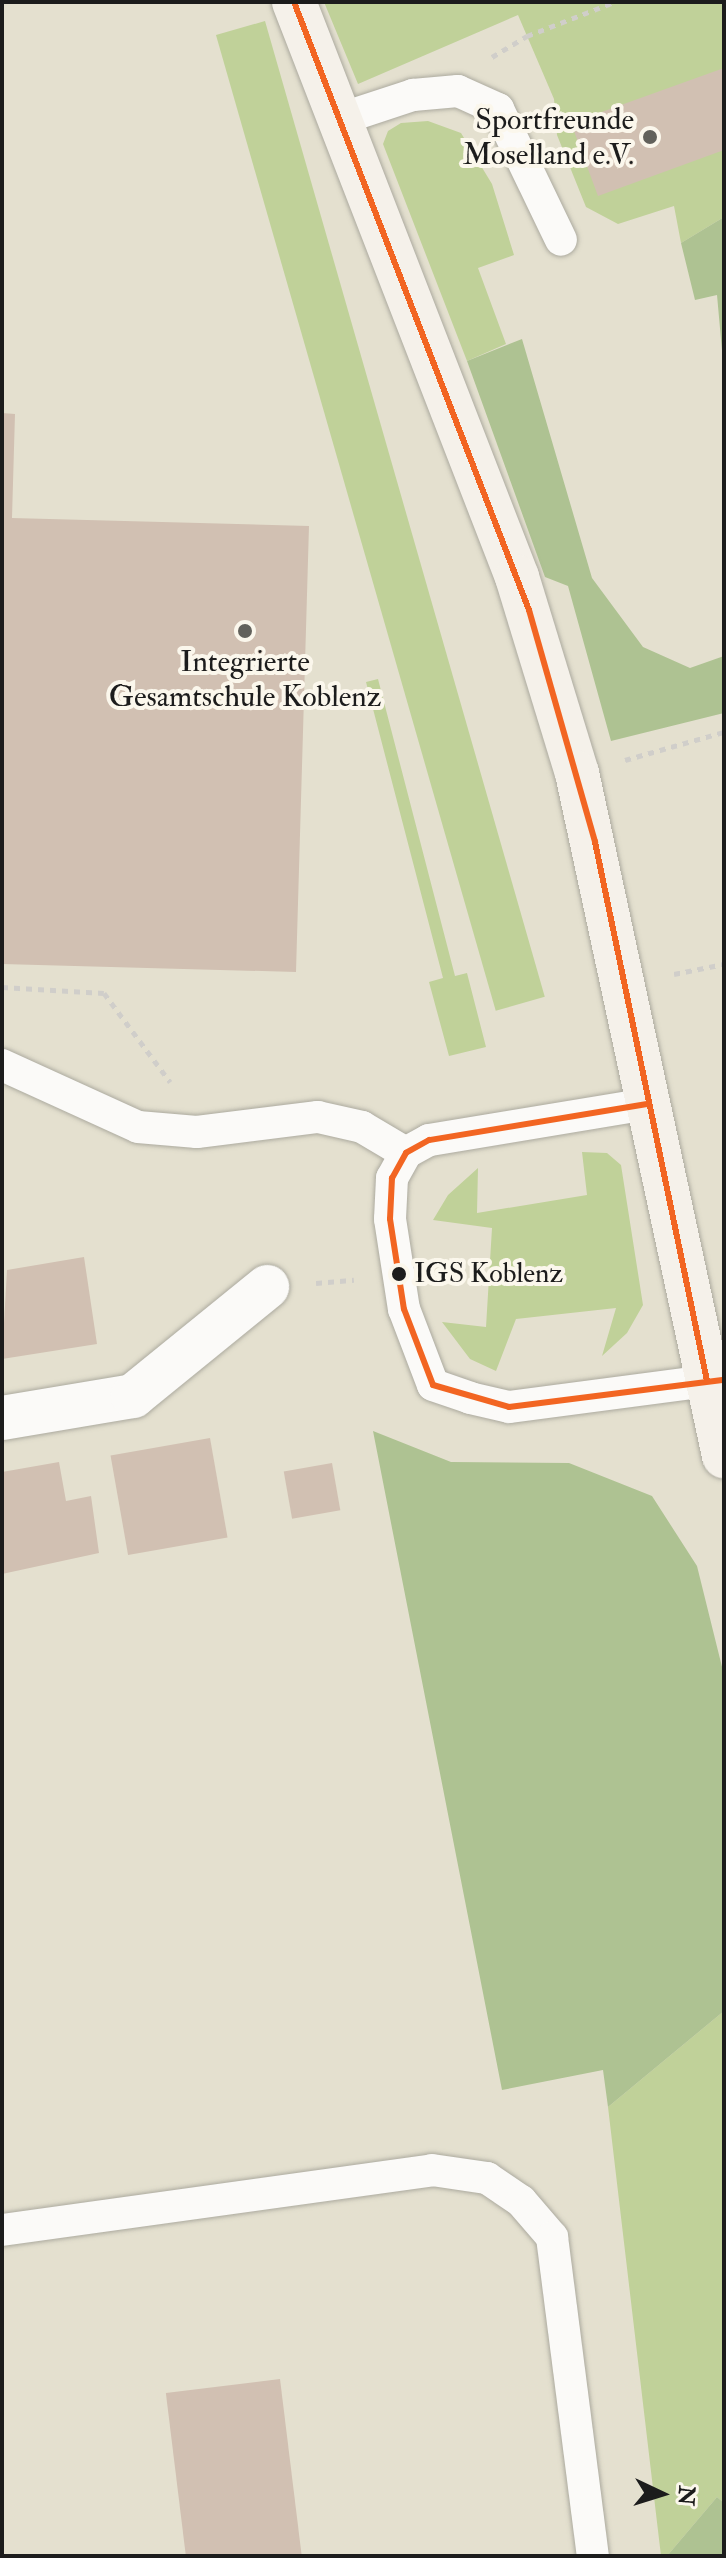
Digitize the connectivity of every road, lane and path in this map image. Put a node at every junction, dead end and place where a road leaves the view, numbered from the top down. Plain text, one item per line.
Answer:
1 (294, 2) edge
2 (614, 2) edge
3 (527, 36) dead end
4 (343, 118) junction
5 (561, 240) dead end
6 (724, 732) edge
7 (673, 746) dead end
8 (722, 965) edge
9 (671, 974) dead end
10 (2, 987) edge
11 (2, 1065) edge
12 (647, 1104) junction
13 (197, 1132) junction
14 (406, 1153) junction
15 (267, 1287) dead end
16 (716, 1380) edge
17 (2, 1418) edge
18 (724, 1456) edge
19 (2, 2230) edge
20 (593, 2556) edge

1 - 4 street
2 - 3 path
4 - 5 lane
4 - 12 street
6 - 7 path
8 - 9 path
10 - 13 path
11 - 13 lane
12 - 14 lane
12 - 16 street
13 - 14 lane
14 - 16 lane
15 - 17 street
16 - 18 street
19 - 20 lane

